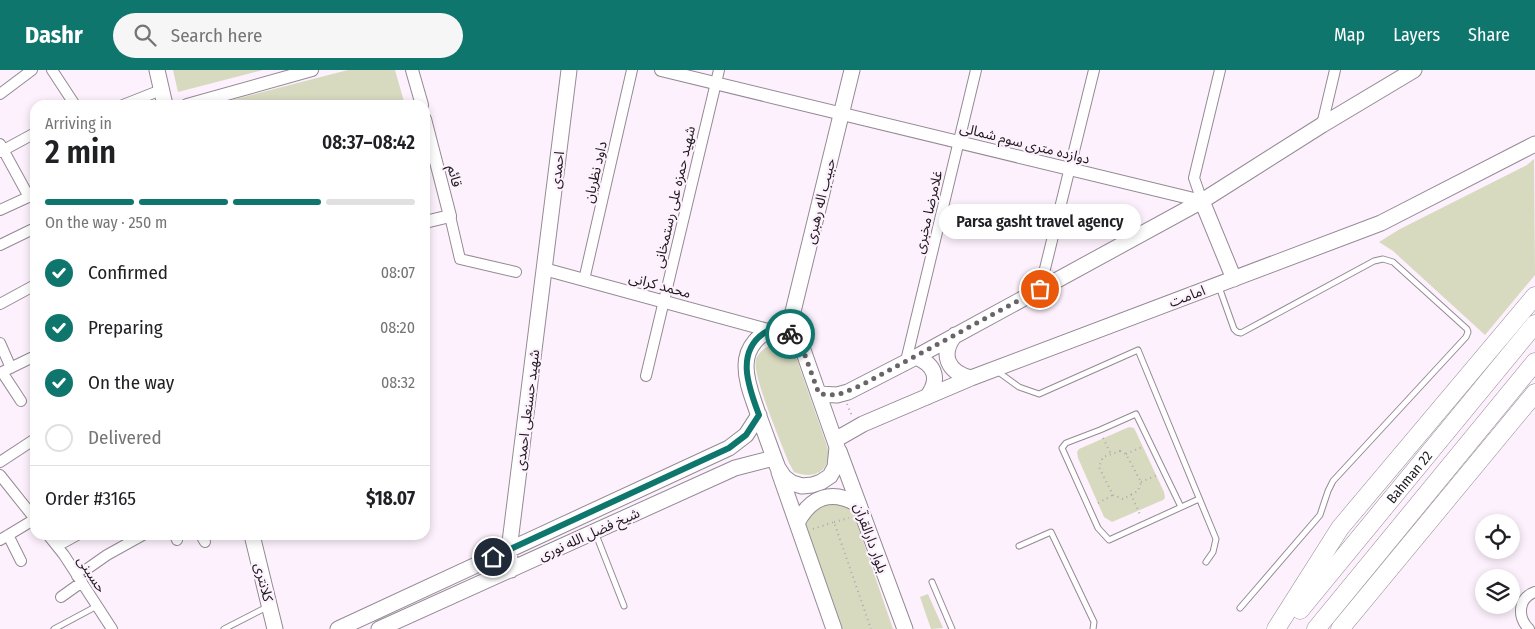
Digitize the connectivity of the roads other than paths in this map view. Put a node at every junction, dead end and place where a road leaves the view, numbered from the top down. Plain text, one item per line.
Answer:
1 (32, 70) edge
2 (52, 70) edge
3 (156, 70) edge
4 (312, 70) edge
5 (412, 70) edge
6 (569, 70) edge
7 (632, 70) edge
8 (660, 70) edge
9 (719, 70) edge
10 (852, 70) edge
11 (976, 70) edge
12 (1094, 70) edge
13 (1220, 70) edge
14 (1335, 70) edge
15 (1414, 70) edge
16 (716, 83) junction
17 (161, 90) junction
18 (0, 94) edge
19 (72, 100) edge
20 (136, 100) edge
21 (164, 100) edge
22 (205, 100) edge
23 (421, 100) edge
24 (841, 114) junction
25 (1322, 125) junction
26 (30, 135) edge
27 (430, 138) edge
28 (959, 142) junction
29 (1535, 144) edge
30 (1, 149) edge
31 (1070, 169) junction
32 (30, 192) edge
33 (30, 196) edge
34 (1202, 201) junction
35 (0, 210) edge
36 (450, 216) junction
37 (430, 221) edge
38 (30, 230) edge
39 (0, 245) edge
40 (544, 269) junction
41 (516, 272) dead end
42 (1234, 279) junction
43 (584, 280) junction
44 (1218, 284) junction
45 (30, 288) edge
46 (1040, 289) junction
47 (1535, 296) edge
48 (663, 302) junction
49 (0, 304) edge
50 (1535, 324) edge
51 (768, 330) junction
52 (788, 332) junction
53 (955, 335) junction
54 (0, 343) edge
55 (30, 358) edge
56 (911, 359) junction
57 (1535, 362) edge
58 (995, 369) junction
59 (4, 371) edge
60 (646, 376) dead end
61 (971, 378) junction
62 (1535, 393) edge
63 (819, 394) junction
64 (927, 397) junction
65 (21, 401) dead end
66 (759, 415) junction
67 (30, 442) edge
68 (836, 444) junction
69 (0, 462) edge
70 (776, 463) junction
71 (0, 474) edge
72 (1200, 499) junction
73 (30, 503) edge
74 (25, 506) junction
75 (1181, 507) junction
76 (861, 509) junction
77 (30, 512) edge
78 (30, 522) edge
79 (798, 528) junction
80 (595, 532) junction
81 (4, 537) edge
82 (52, 540) edge
83 (68, 540) edge
84 (134, 540) edge
85 (253, 540) edge
86 (57, 546) junction
87 (1019, 546) dead end
88 (509, 550) junction
89 (21, 561) dead end
90 (1206, 562) dead end
91 (511, 570) junction
92 (79, 579) junction
93 (932, 582) dead end
94 (1535, 592) edge
95 (62, 598) dead end
96 (269, 605) junction
97 (97, 606) junction
98 (624, 606) dead end
99 (1240, 608) dead end
100 (54, 629) edge
101 (112, 629) edge
102 (224, 629) edge
103 (275, 629) edge
104 (338, 629) edge
105 (379, 629) edge
106 (834, 629) edge
107 (905, 629) edge
108 (952, 629) edge
109 (1093, 629) edge
110 (1276, 629) edge
111 (1284, 629) edge
112 (1316, 629) edge
113 (1340, 629) edge
114 (1528, 629) edge

1 - 18 street
2 - 19 street
3 - 17 main road
4 - 22 street
5 - 23 street
6 - 40 main road, احمدی
7 - 43 street, داود نظریان
8 - 16 street, دوازده متری سوم شمالی
9 - 16 street, شهید حمزه علی رستمخانی
10 - 24 main road, حبیب اله رهبری
11 - 28 street, غلامرضا مخبری
12 - 31 street
13 - 34 street
14 - 25 street
15 - 25 main road
16 - 24 street, دوازده متری سوم شمالی
16 - 48 street, شهید حمزه علی رستمخانی
17 - 20 street
17 - 21 main road
24 - 28 street, دوازده متری سوم شمالی
24 - 52 main road, حبیب اله رهبری
25 - 34 main road
26 - 30 street
27 - 36 street, قائم
28 - 31 street, دوازده متری سوم شمالی
28 - 56 street, غلامرضا مخبری
29 - 42 main road, امامت
30 - 32 street
31 - 34 street, دوازده متری سوم شمالی
31 - 46 street
33 - 35 street
34 - 42 main road
34 - 46 main road
36 - 37 street
36 - 41 street
38 - 39 street
40 - 43 street, محمد کرانی
40 - 88 main road, شهید حسنعلی احمدی
42 - 44 main road, امامت
43 - 48 street, محمد کرانی
44 - 58 main road, امامت
44 - 99 lane
45 - 49 street
46 - 53 main road
47 - 110 highway
48 - 51 street, محمد کرانی
48 - 60 street, شهید حمزه علی رستمخانی
50 - 111 highway, Bahman 22
51 - 52 main road
51 - 66 main road
52 - 63 main road, بلوار دارالقرآن
53 - 56 main road
53 - 61 main road
54 - 59 street
55 - 59 street
56 - 63 main road
56 - 64 main road
57 - 112 highway, Bahman 22
58 - 61 main road, امامت
58 - 72 lane
59 - 65 street
61 - 64 main road, امامت
62 - 113 highway
63 - 68 main road, بلوار دارالقرآن
64 - 68 main road, امامت
66 - 70 main road
66 - 88 main road, شیخ فضل الله نوری
67 - 69 street
68 - 70 main road
68 - 76 main road, بلوار دارالقرآن
70 - 79 main road
70 - 80 main road, شیخ فضل الله نوری
71 - 74 street
72 - 75 lane
72 - 90 lane
73 - 74 street
74 - 77 street
75 - 75 lane
76 - 79 main road
76 - 107 main road, بلوار دارالقرآن
78 - 81 street
79 - 106 main road
80 - 91 main road, شیخ فضل الله نوری
80 - 98 lane
81 - 89 street
82 - 86 street, حسینی
83 - 86 street
84 - 92 street
85 - 96 main road, کلانتری
86 - 92 street, حسینی
87 - 109 lane
88 - 91 main road, شهید حسنعلی احمدی
88 - 104 main road, شیخ فضل الله نوری
91 - 105 main road, شیخ فضل الله نوری
92 - 95 street
92 - 97 street, حسینی
93 - 108 lane
94 - 114 street
96 - 102 lane
96 - 103 main road, کلانتری
97 - 100 lane
97 - 101 street, حسینی

